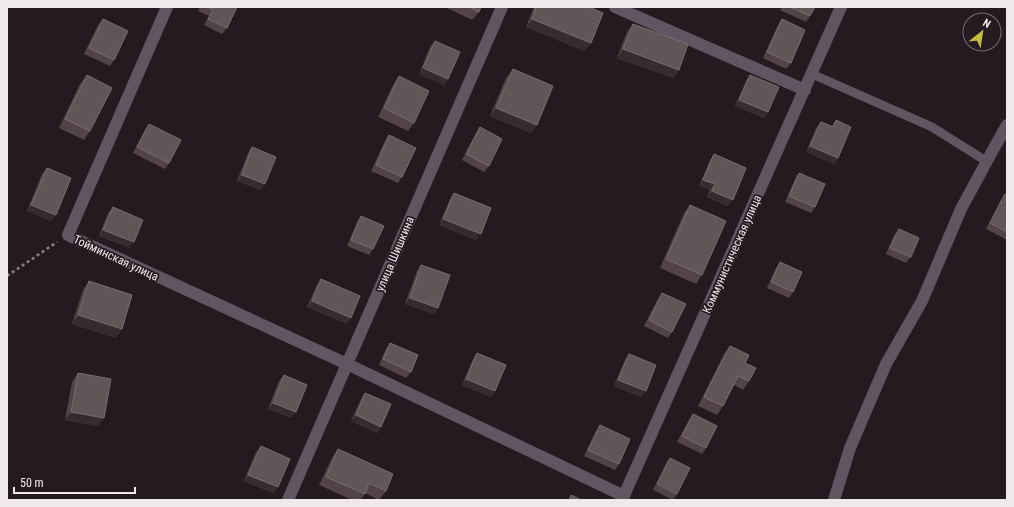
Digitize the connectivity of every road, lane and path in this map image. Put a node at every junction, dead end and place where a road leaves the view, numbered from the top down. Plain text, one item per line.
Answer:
1 (167, 7) edge
2 (502, 7) edge
3 (615, 7) edge
4 (841, 7) edge
5 (812, 74) junction
6 (805, 90) junction
7 (1007, 125) edge
8 (986, 161) junction
9 (68, 235) junction
10 (7, 276) edge
11 (347, 364) junction
12 (623, 498) edge
13 (288, 500) edge
14 (834, 500) edge

1 - 9 street, Тойминская улица
2 - 11 street, улица Шишкина
3 - 6 street
4 - 5 street, Коммунистическая улица
5 - 6 street, Коммунистическая улица
5 - 8 lane
6 - 12 street, Коммунистическая улица
7 - 8 street
8 - 14 street
9 - 10 path
9 - 11 street, Тойминская улица
11 - 12 street, Тойминская улица
11 - 13 street, улица Шишкина

